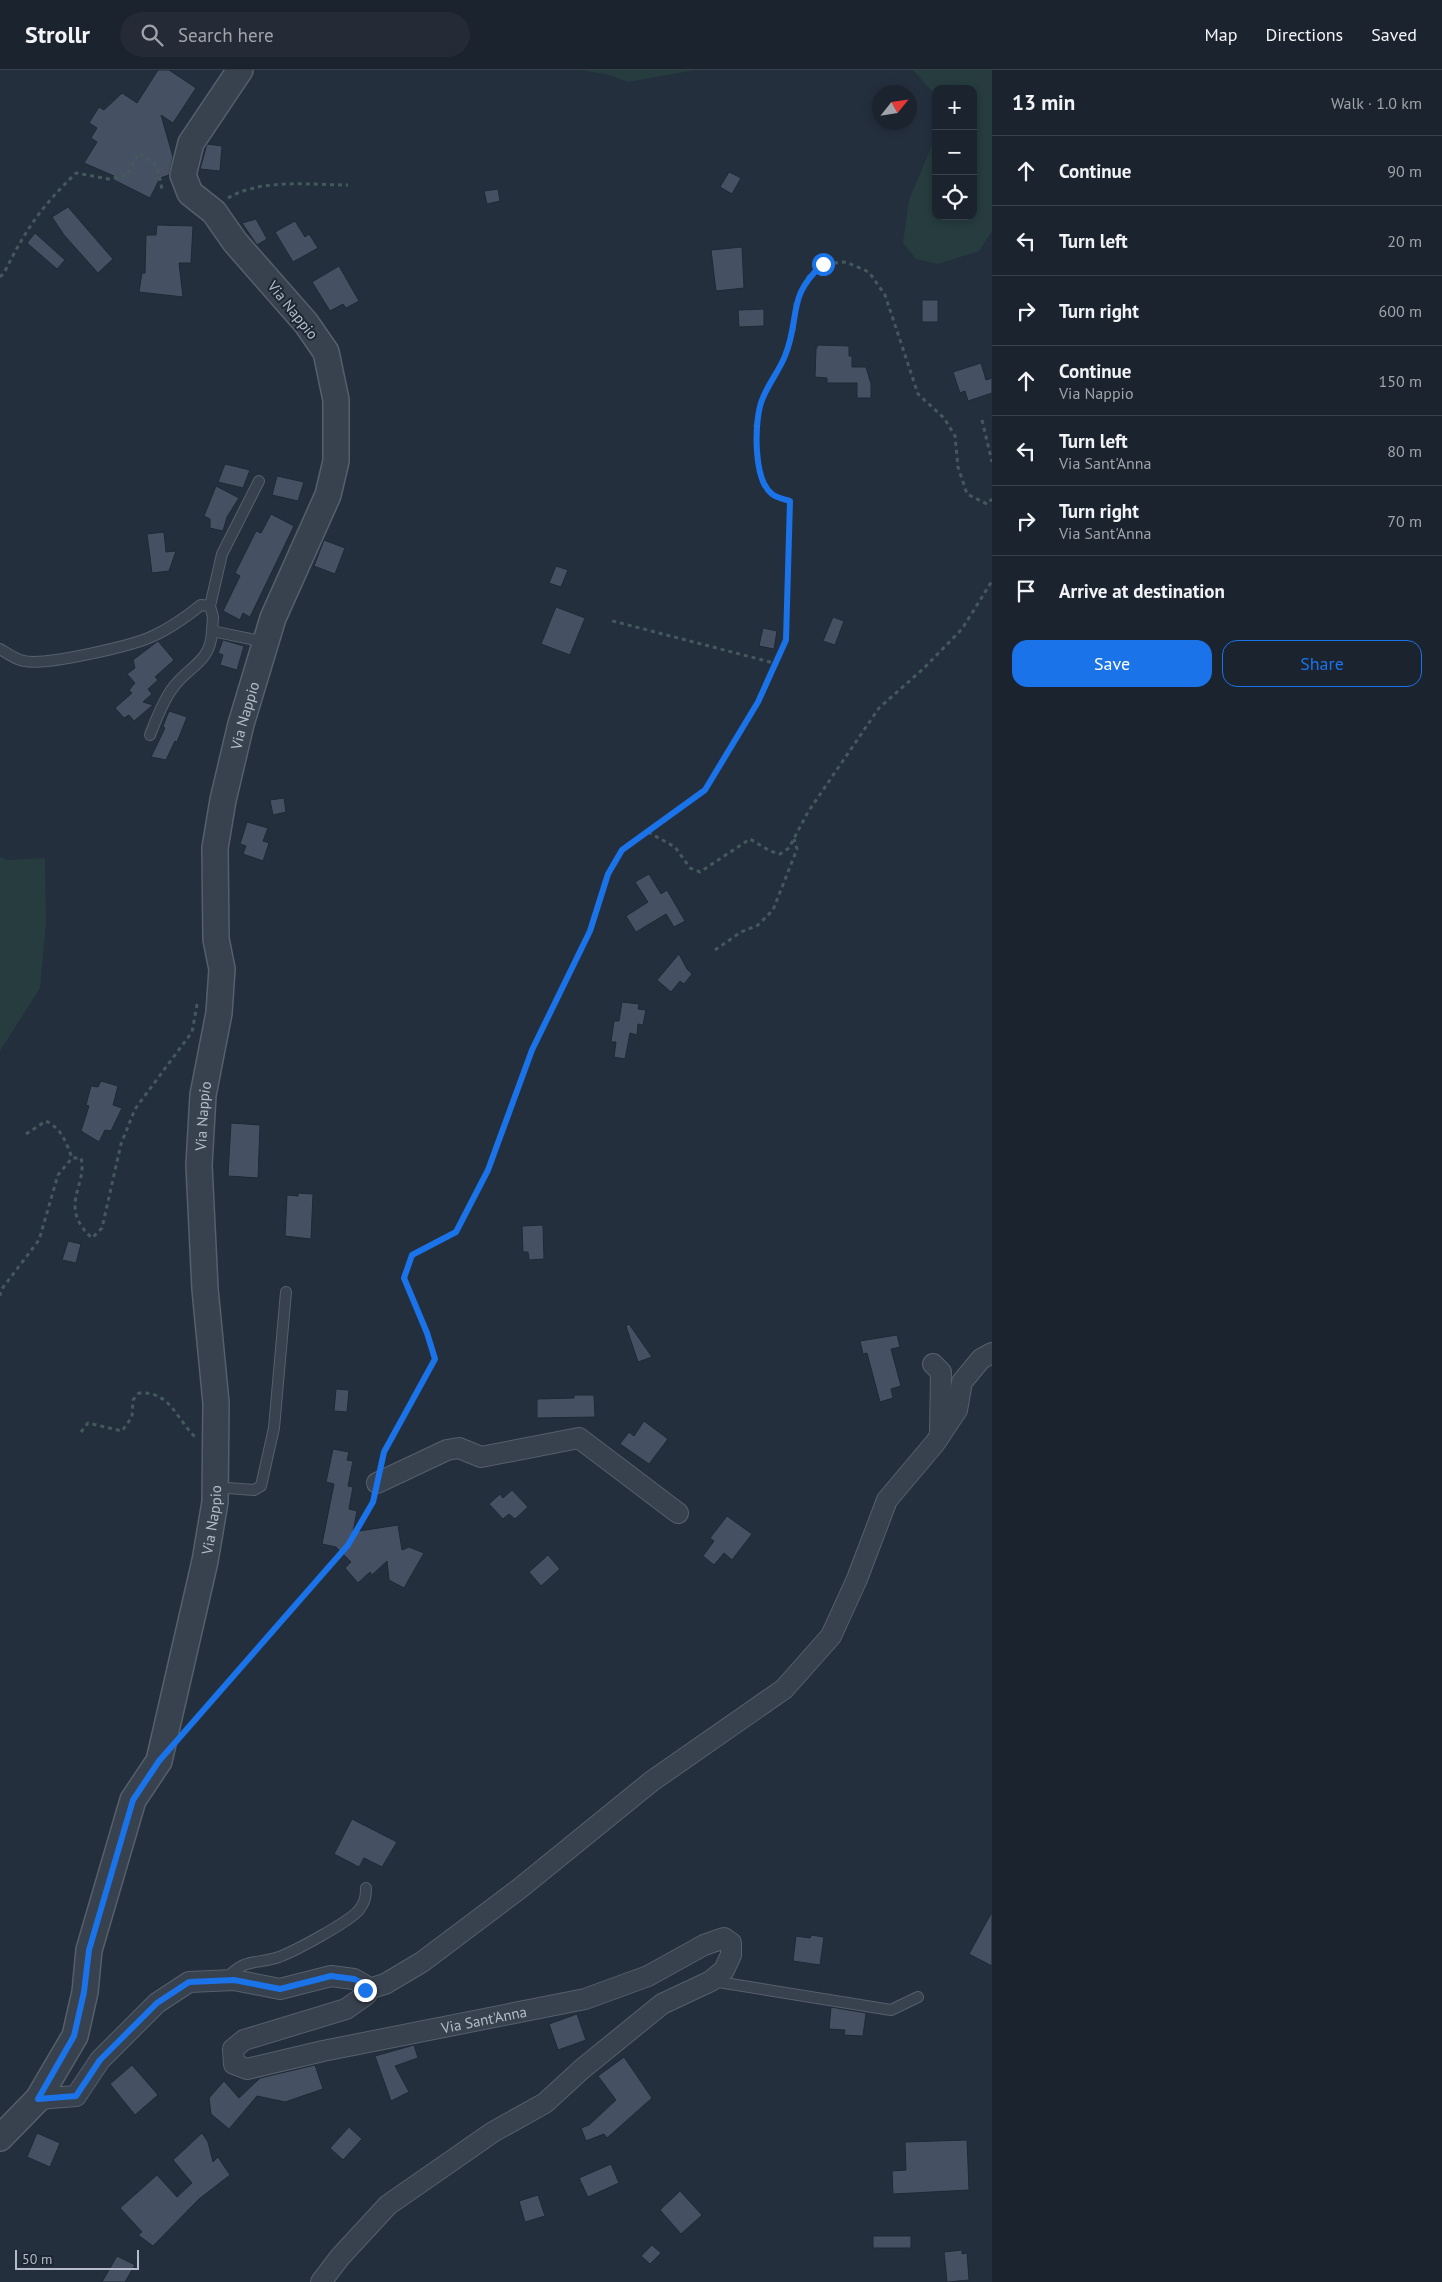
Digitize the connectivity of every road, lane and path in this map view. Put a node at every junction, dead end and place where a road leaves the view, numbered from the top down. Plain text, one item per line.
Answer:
1 (240, 70) edge
2 (348, 185) dead end
3 (162, 189) dead end
4 (210, 209) junction
5 (0, 278) edge
6 (982, 420) dead end
7 (992, 462) edge
8 (260, 481) dead end
9 (992, 499) edge
10 (992, 581) edge
11 (210, 606) junction
12 (609, 620) dead end
13 (212, 631) junction
14 (266, 643) junction
15 (0, 649) edge
16 (774, 663) junction
17 (150, 736) dead end
18 (648, 832) junction
19 (794, 838) junction
20 (715, 950) dead end
21 (220, 995) junction
22 (26, 1134) dead end
23 (72, 1158) junction
24 (286, 1292) dead end
25 (0, 1296) edge
26 (992, 1353) edge
27 (933, 1364) dead end
28 (80, 1432) dead end
29 (940, 1435) junction
30 (199, 1441) dead end
31 (377, 1483) junction
32 (215, 1487) junction
33 (678, 1513) dead end
34 (185, 1732) dead end
35 (366, 1888) dead end
36 (225, 1981) junction
37 (711, 1981) junction
38 (365, 1990) junction
39 (918, 1997) dead end
40 (38, 2099) junction
41 (0, 2138) edge
42 (321, 2282) edge

1 - 4 street, Via Nappio
2 - 4 path
3 - 5 path
4 - 14 street, Via Nappio
6 - 7 path
8 - 11 lane
9 - 16 path
10 - 19 path
11 - 13 lane
11 - 15 lane
12 - 16 path
13 - 14 lane
13 - 17 lane
14 - 21 street, Via Nappio
16 - 18 path
18 - 19 path
18 - 31 path
19 - 20 path
21 - 23 path
21 - 32 street, Via Nappio
22 - 23 path
23 - 25 path
24 - 32 lane
26 - 29 street
27 - 29 street
28 - 30 path
29 - 38 street
31 - 33 street
31 - 34 path
32 - 40 street, Via Nappio
35 - 36 lane
36 - 38 street
36 - 40 street
37 - 38 street, Via Sant'Anna
37 - 39 lane
37 - 42 street, Via Sant'Anna
40 - 41 street, Via Nappio

